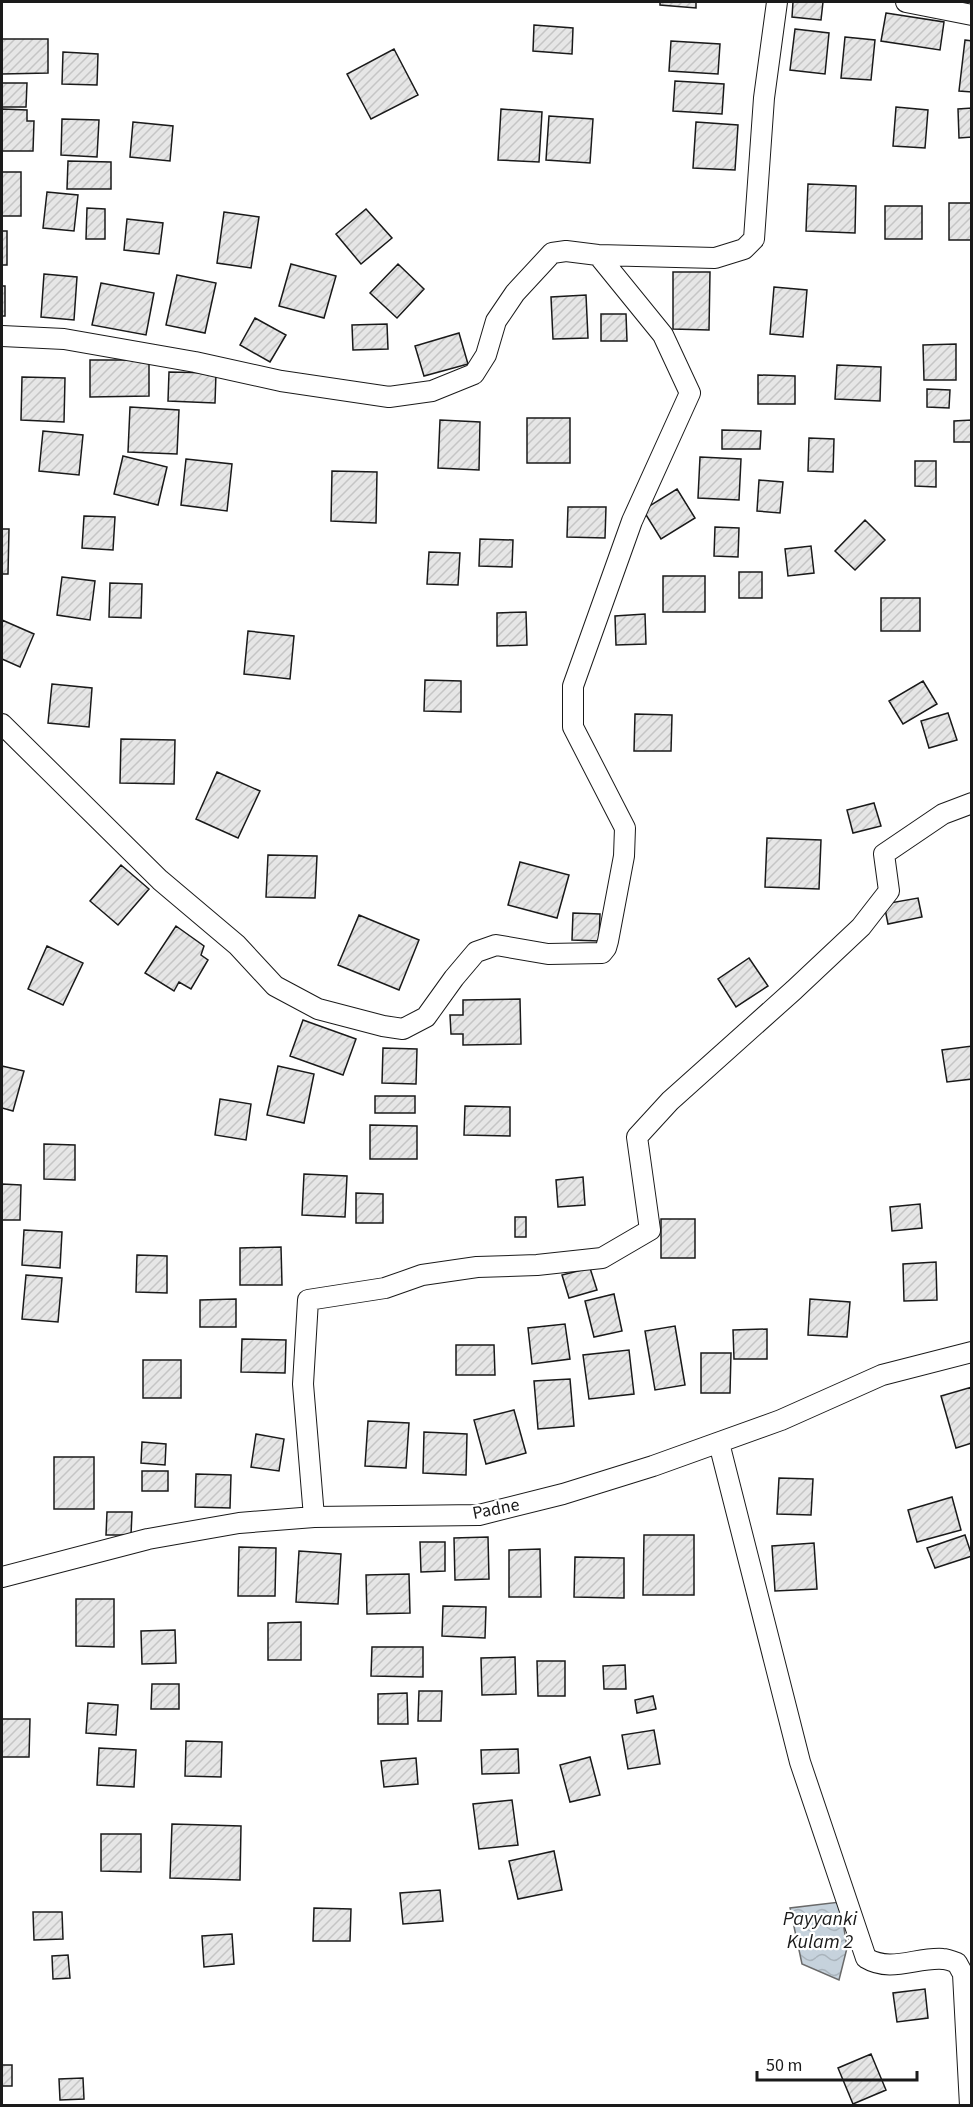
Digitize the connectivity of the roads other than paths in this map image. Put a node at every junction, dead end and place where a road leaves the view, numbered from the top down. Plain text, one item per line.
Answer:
1 (777, 2) edge
2 (906, 2) edge
3 (972, 15) edge
4 (598, 255) junction
5 (2, 336) edge
6 (2, 724) edge
7 (972, 803) edge
8 (972, 1352) edge
9 (719, 1443) junction
10 (314, 1517) junction
11 (2, 1578) edge
12 (970, 2106) edge

1 - 4 street
2 - 3 street
4 - 5 street
4 - 6 street
7 - 10 street
8 - 9 street, Padne
9 - 10 street, Padne
9 - 12 street
10 - 11 street, Padne

